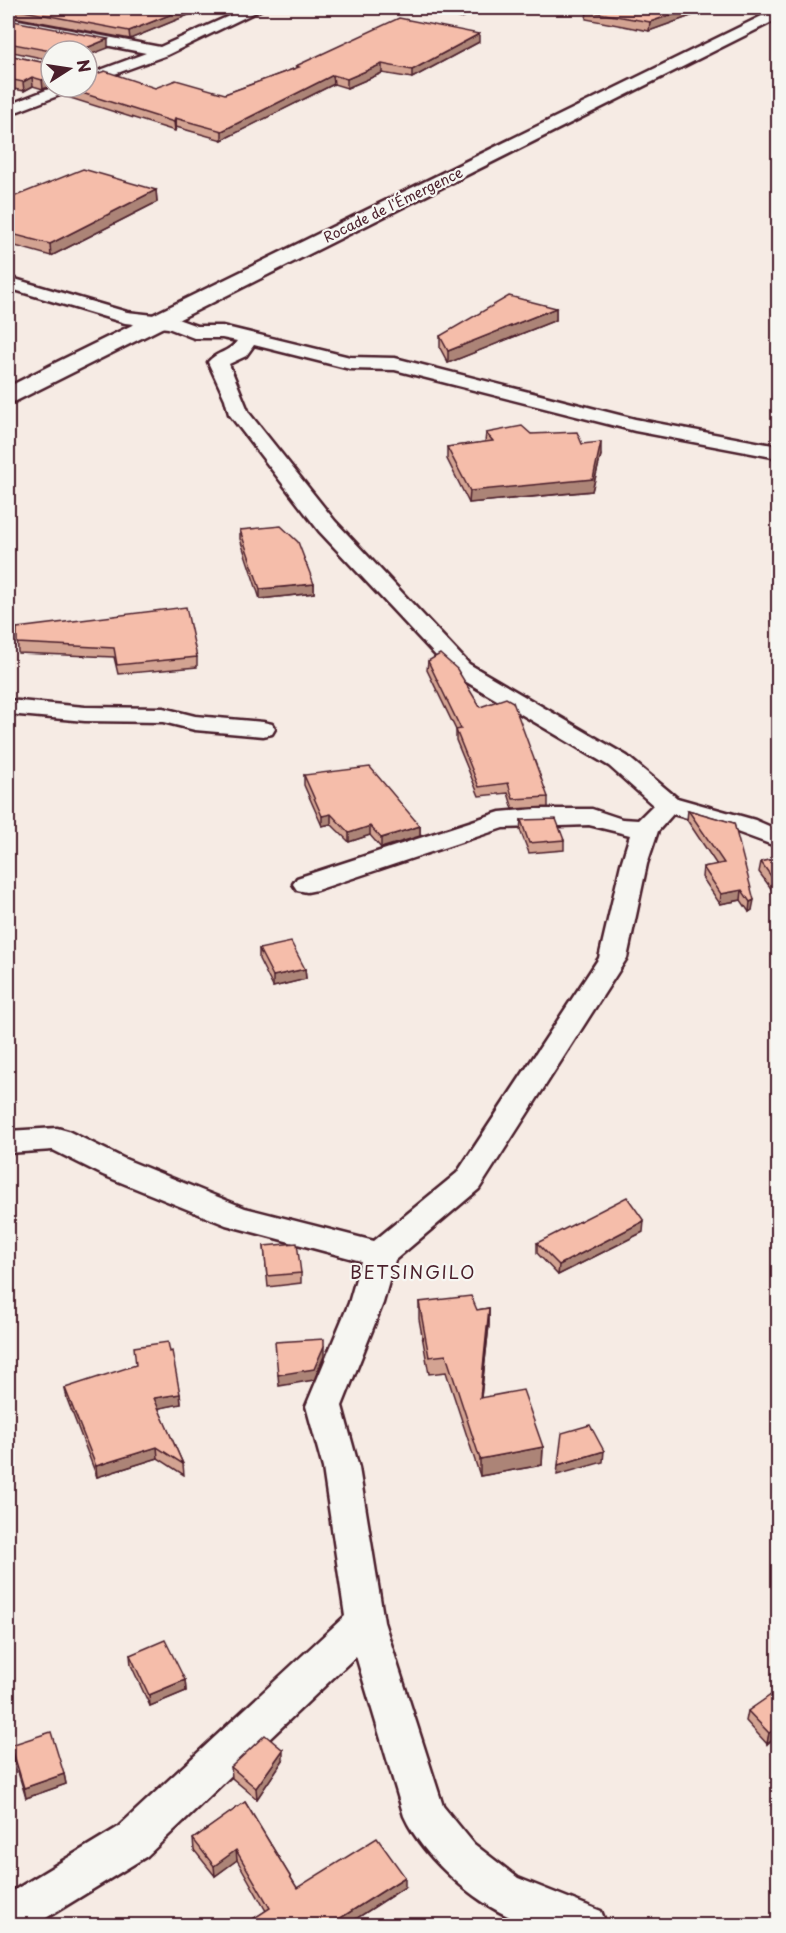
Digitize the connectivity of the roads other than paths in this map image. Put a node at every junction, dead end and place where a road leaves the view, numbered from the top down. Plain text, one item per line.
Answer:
1 (257, 8) edge
2 (778, 13) edge
3 (8, 22) edge
4 (162, 52) junction
5 (99, 73) edge
6 (39, 99) edge
7 (8, 111) edge
8 (8, 282) edge
9 (157, 321) junction
10 (248, 340) junction
11 (8, 396) edge
12 (778, 452) edge
13 (8, 707) edge
14 (262, 729) dead end
15 (668, 804) junction
16 (645, 829) junction
17 (778, 839) edge
18 (306, 884) dead end
19 (8, 1142) edge
20 (380, 1254) junction
21 (366, 1622) junction
22 (8, 1917) edge
23 (586, 1926) edge

1 - 4 street
2 - 9 street, Rocade de l'Émergence
3 - 4 street
4 - 5 street
6 - 7 street
8 - 9 street
9 - 10 street
9 - 11 street, Rocade de l'Émergence
10 - 12 street
10 - 15 street
13 - 14 street
15 - 16 street
15 - 17 street
16 - 18 street
16 - 20 street
19 - 20 street
20 - 21 street
21 - 22 street
21 - 23 street

